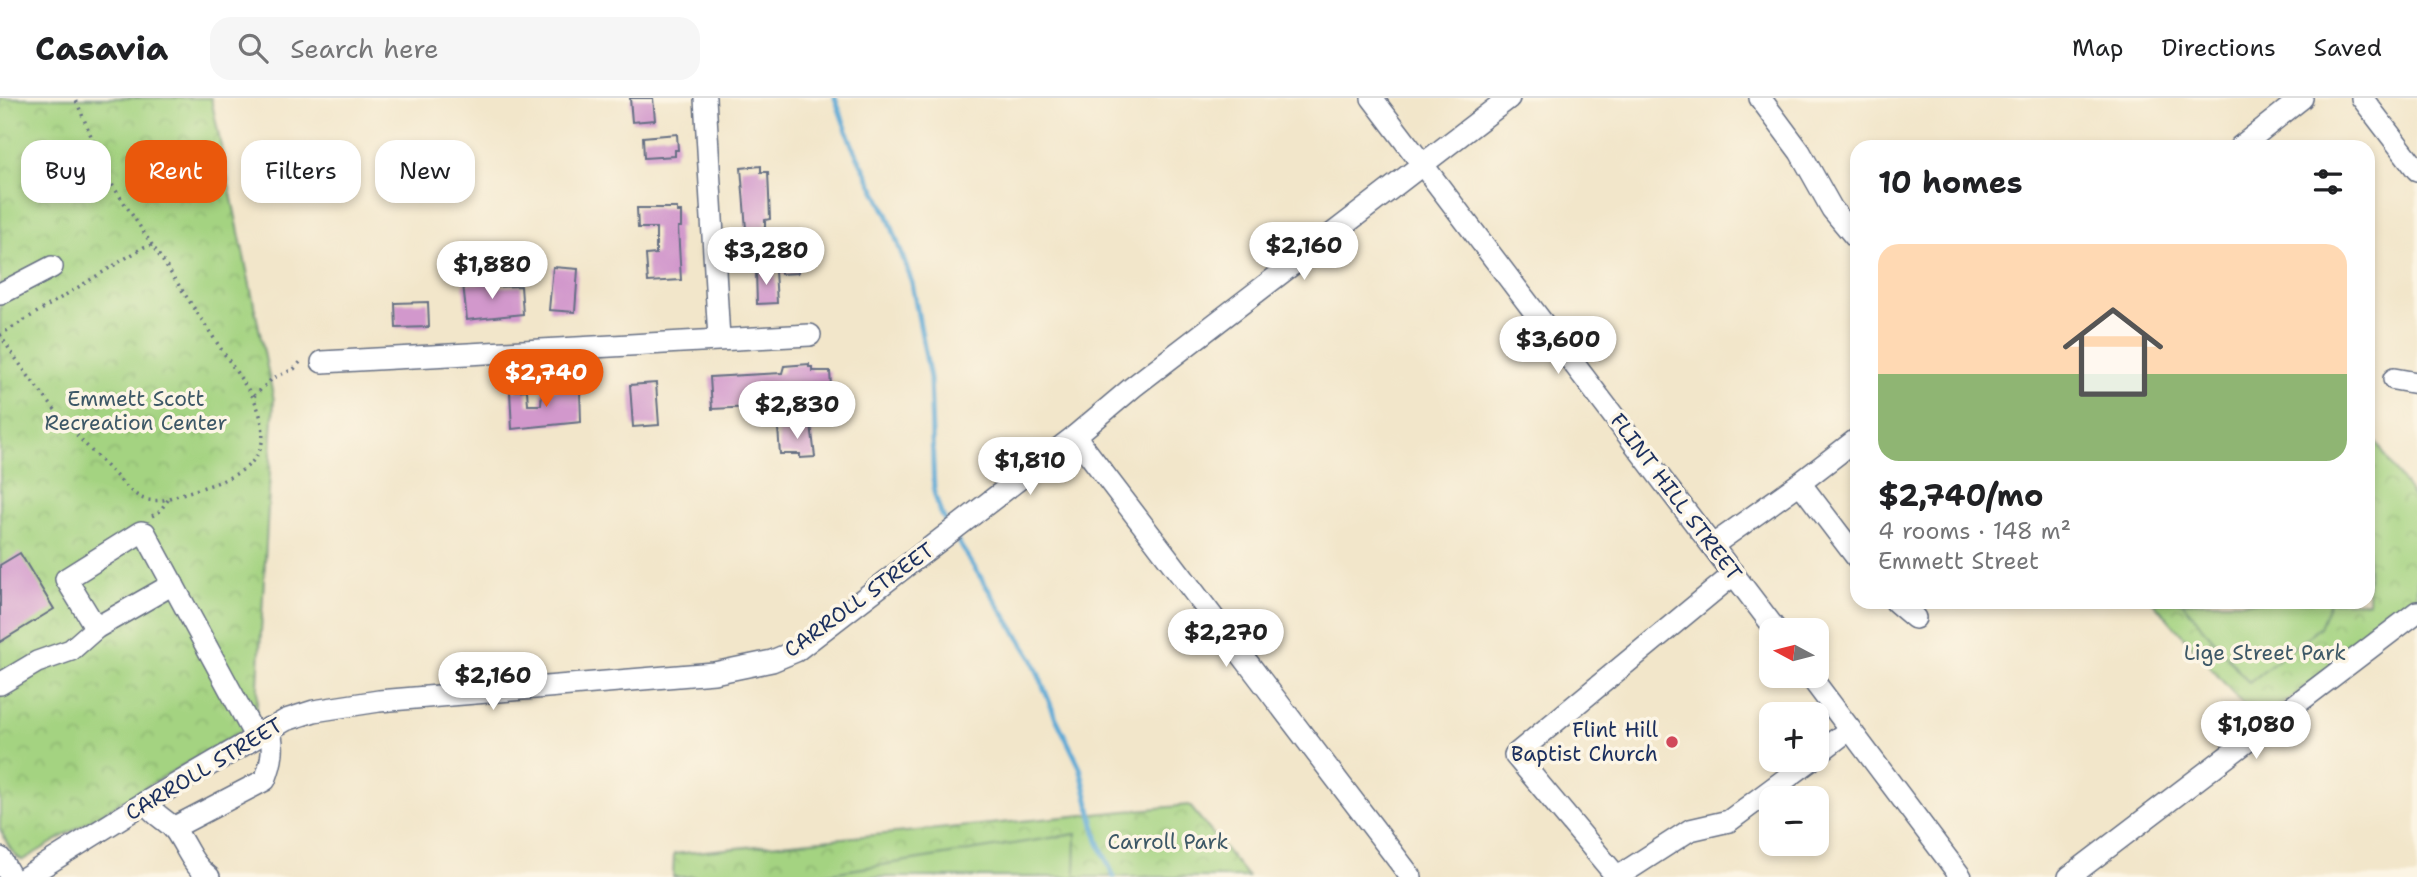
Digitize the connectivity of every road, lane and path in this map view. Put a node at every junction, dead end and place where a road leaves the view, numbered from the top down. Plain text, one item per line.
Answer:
1 (75, 98) edge
2 (705, 98) edge
3 (1372, 98) edge
4 (1509, 98) edge
5 (1760, 98) edge
6 (2302, 98) edge
7 (2362, 98) edge
8 (2249, 140) edge
9 (1423, 164) junction
10 (2417, 170) edge
11 (1850, 231) edge
12 (152, 245) junction
13 (52, 267) dead end
14 (0, 294) edge
15 (0, 335) edge
16 (810, 335) dead end
17 (719, 339) junction
18 (315, 359) joint
19 (2394, 379) dead end
20 (2417, 383) edge
21 (253, 397) junction
22 (1075, 436) junction
23 (1850, 444) edge
24 (1800, 483) junction
25 (1713, 545) junction
26 (1850, 549) edge
27 (1734, 574) junction
28 (173, 584) junction
29 (1904, 609) edge
30 (2417, 612) edge
31 (1767, 618) edge
32 (1915, 618) dead end
33 (96, 628) junction
34 (0, 684) edge
35 (1819, 688) edge
36 (1850, 729) junction
37 (262, 732) junction
38 (1829, 745) edge
39 (1795, 772) edge
40 (146, 802) junction
41 (173, 828) junction
42 (0, 858) edge
43 (11, 877) edge
44 (26, 877) edge
45 (209, 877) edge
46 (1411, 877) edge
47 (1617, 877) edge
48 (1961, 877) edge
49 (2069, 877) edge

1 - 12 path
2 - 17 street
3 - 9 street, FLINT HILL STREET
4 - 9 street, CARROLL STREET
5 - 11 street
6 - 8 street
7 - 10 street
9 - 22 street, CARROLL STREET
9 - 25 street, FLINT HILL STREET
12 - 15 path
12 - 21 path
13 - 14 street
15 - 21 path
16 - 17 street
17 - 18 street
18 - 21 path
19 - 20 street
22 - 37 street, CARROLL STREET
22 - 46 street
23 - 24 street
24 - 25 street
24 - 26 street
25 - 27 street, FLINT HILL STREET
27 - 31 street, FLINT HILL STREET
27 - 47 street
28 - 33 street
28 - 33 street
28 - 37 street
29 - 32 street
30 - 49 street
33 - 34 street
35 - 36 street
36 - 38 street
36 - 48 street
37 - 40 street, CARROLL STREET
37 - 41 street
39 - 47 street
40 - 41 street
40 - 44 street, CARROLL STREET
41 - 45 street
42 - 43 street

